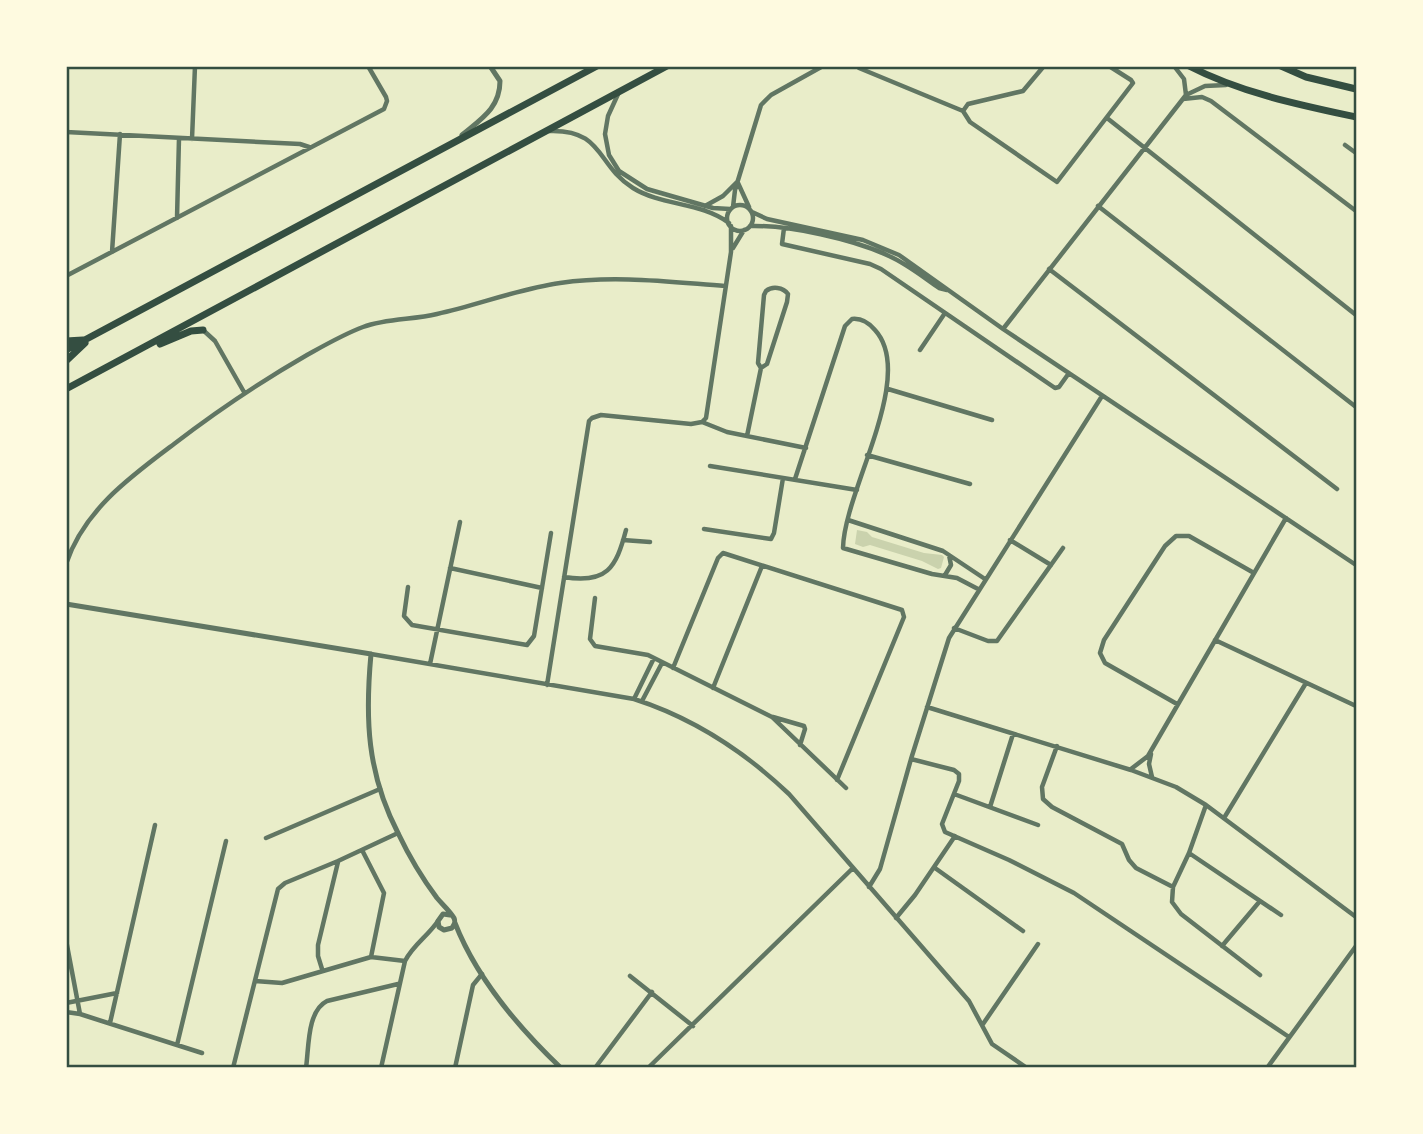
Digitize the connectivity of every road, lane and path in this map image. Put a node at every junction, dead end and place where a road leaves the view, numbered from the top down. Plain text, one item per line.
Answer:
1 (195, 66) edge
2 (368, 66) edge
3 (490, 66) edge
4 (597, 66) edge
5 (667, 66) edge
6 (823, 66) edge
7 (1044, 66) edge
8 (1109, 66) edge
9 (1174, 66) edge
10 (1189, 66) edge
11 (1280, 66) edge
12 (859, 68) edge
13 (1230, 84) junction
14 (1356, 89) edge
15 (620, 92) junction
16 (1184, 97) junction
17 (963, 111) junction
18 (1356, 117) edge
19 (1107, 118) junction
20 (66, 132) edge
21 (544, 132) junction
22 (120, 134) junction
23 (179, 138) junction
24 (192, 139) junction
25 (456, 140) junction
26 (1345, 145) dead end
27 (309, 147) junction
28 (1144, 147) junction
29 (1356, 153) edge
30 (738, 182) junction
31 (705, 206) junction
32 (1098, 206) junction
33 (732, 208) junction
34 (751, 210) junction
35 (1356, 211) edge
36 (177, 219) junction
37 (730, 225) junction
38 (750, 226) junction
39 (784, 228) junction
40 (744, 230) junction
41 (112, 252) junction
42 (731, 252) junction
43 (1049, 269) junction
44 (66, 276) edge
45 (725, 286) junction
46 (947, 290) junction
47 (945, 313) junction
48 (1356, 315) edge
49 (1003, 329) junction
50 (203, 330) joint
51 (88, 340) junction
52 (66, 341) edge
53 (66, 350) edge
54 (920, 350) dead end
55 (66, 361) edge
56 (114, 363) junction
57 (761, 368) junction
58 (1069, 373) junction
59 (66, 389) edge
60 (888, 389) junction
61 (244, 392) junction
62 (1102, 395) junction
63 (1356, 407) edge
64 (992, 420) dead end
65 (702, 422) junction
66 (747, 436) junction
67 (806, 448) junction
68 (867, 455) junction
69 (710, 466) dead end
70 (783, 478) junction
71 (795, 479) junction
72 (970, 484) dead end
73 (1337, 489) dead end
74 (857, 490) junction
75 (1286, 518) junction
76 (848, 520) junction
77 (460, 522) dead end
78 (704, 528) dead end
79 (626, 530) dead end
80 (551, 533) dead end
81 (623, 540) junction
82 (1010, 540) junction
83 (650, 542) dead end
84 (1063, 548) dead end
85 (949, 554) junction
86 (1355, 562) edge
87 (66, 564) edge
88 (762, 565) junction
89 (1051, 565) junction
90 (450, 568) junction
91 (1254, 573) junction
92 (944, 576) junction
93 (564, 577) junction
94 (985, 579) junction
95 (408, 587) dead end
96 (542, 588) junction
97 (978, 589) junction
98 (595, 598) dead end
99 (66, 604) edge
100 (954, 628) junction
101 (436, 630) junction
102 (1215, 640) junction
103 (371, 654) junction
104 (654, 658) junction
105 (663, 663) junction
106 (429, 664) junction
107 (673, 668) junction
108 (1306, 683) junction
109 (547, 685) junction
110 (713, 688) junction
111 (634, 699) junction
112 (642, 701) junction
113 (1177, 704) junction
114 (1356, 706) edge
115 (927, 707) junction
116 (772, 717) junction
117 (1013, 734) junction
118 (800, 745) junction
119 (1057, 746) junction
120 (1152, 750) junction
121 (911, 759) junction
122 (1131, 769) junction
123 (1152, 777) junction
124 (837, 780) junction
125 (846, 788) dead end
126 (380, 789) junction
127 (954, 794) junction
128 (1206, 805) junction
129 (990, 807) junction
130 (1224, 818) junction
131 (155, 825) dead end
132 (1038, 825) dead end
133 (398, 833) junction
134 (955, 836) junction
135 (266, 838) dead end
136 (226, 841) dead end
137 (362, 850) junction
138 (1189, 853) junction
139 (338, 861) junction
140 (853, 868) junction
141 (935, 868) junction
142 (869, 887) junction
143 (1173, 887) junction
144 (437, 898) junction
145 (1260, 901) junction
146 (450, 915) junction
147 (1281, 915) dead end
148 (1356, 917) edge
149 (896, 918) junction
150 (439, 919) junction
151 (455, 923) junction
152 (445, 931) junction
153 (1023, 931) dead end
154 (425, 937) junction
155 (66, 940) edge
156 (461, 941) junction
157 (1038, 944) dead end
158 (1222, 946) junction
159 (1356, 946) edge
160 (371, 957) junction
161 (405, 961) junction
162 (322, 970) junction
163 (482, 974) junction
164 (1260, 975) dead end
165 (630, 976) dead end
166 (255, 981) junction
167 (398, 984) junction
168 (652, 992) junction
169 (117, 993) junction
170 (78, 1000) junction
171 (66, 1003) edge
172 (66, 1012) edge
173 (80, 1014) junction
174 (110, 1023) junction
175 (983, 1024) junction
176 (693, 1026) junction
177 (1289, 1038) junction
178 (177, 1045) junction
179 (202, 1053) dead end
180 (233, 1068) edge
181 (306, 1068) edge
182 (381, 1068) edge
183 (455, 1068) edge
184 (561, 1068) edge
185 (595, 1068) edge
186 (648, 1068) edge
187 (1027, 1068) edge
188 (1267, 1068) edge

1 - 24 street
2 - 27 street
3 - 25 street
4 - 25 main road
5 - 15 main road
6 - 30 street
7 - 17 street
8 - 19 street
9 - 16 street
10 - 13 main road
11 - 14 main road
12 - 17 street
13 - 16 street
13 - 18 main road
15 - 21 main road
15 - 31 street
16 - 28 street
16 - 35 street
17 - 19 street
19 - 28 street
20 - 22 street
21 - 37 street
21 - 56 main road
22 - 23 street
22 - 41 street
23 - 24 street
23 - 36 street
24 - 27 street
25 - 51 main road
26 - 29 street
27 - 36 street
28 - 32 street
28 - 48 street
30 - 31 street
30 - 33 street
30 - 34 street
31 - 33 street
32 - 43 street
32 - 63 street
33 - 34 street
33 - 37 street
34 - 38 street
34 - 46 street
36 - 41 street
37 - 40 street
37 - 42 street
38 - 39 street
38 - 40 street
39 - 46 street
39 - 47 street
40 - 42 street
41 - 44 street
42 - 45 street
43 - 49 street
43 - 73 street
45 - 61 street
45 - 65 street
46 - 49 street
47 - 54 street
47 - 58 street
49 - 58 street
50 - 56 main road
50 - 61 street
51 - 52 main road
51 - 53 main road
51 - 55 main road
56 - 59 main road
57 - 57 street
57 - 66 street
58 - 62 street
60 - 64 street
60 - 67 street
60 - 68 street
61 - 87 street
62 - 75 street
62 - 82 street
65 - 66 street
65 - 93 street
66 - 67 street
67 - 71 street
68 - 72 street
68 - 74 street
69 - 70 street
70 - 71 street
70 - 78 street
71 - 74 street
74 - 76 street
75 - 86 street
75 - 91 street
76 - 85 street
76 - 92 street
77 - 90 street
79 - 81 street
80 - 96 street
81 - 83 street
81 - 93 street
82 - 89 street
82 - 94 street
84 - 89 street
85 - 92 street
85 - 94 street
88 - 107 street
88 - 110 street
88 - 124 street
89 - 100 street
90 - 96 street
90 - 101 street
91 - 102 street
91 - 113 street
92 - 97 street
93 - 109 street
94 - 97 street
95 - 101 street
96 - 101 street
97 - 100 street
98 - 104 street
99 - 103 street
100 - 115 street
101 - 106 street
102 - 108 street
102 - 113 street
103 - 106 street
103 - 126 street
104 - 105 street
104 - 111 street
105 - 107 street
105 - 112 street
106 - 109 street
107 - 110 street
108 - 114 street
108 - 130 street
109 - 111 street
110 - 116 street
111 - 112 street
112 - 140 street
113 - 120 street
115 - 117 street
115 - 121 street
116 - 118 street
116 - 118 street
117 - 119 street
117 - 129 street
118 - 124 street
119 - 122 street
119 - 143 street
120 - 122 street
120 - 123 street
121 - 127 street
121 - 142 street
122 - 123 street
123 - 128 street
124 - 125 street
126 - 133 street
126 - 135 street
127 - 129 street
127 - 134 street
128 - 130 street
128 - 138 street
129 - 132 street
130 - 148 street
131 - 169 street
133 - 137 street
133 - 144 street
134 - 141 street
134 - 177 street
136 - 178 street
137 - 139 street
137 - 160 street
138 - 143 street
138 - 145 street
139 - 162 street
139 - 166 street
140 - 142 street
140 - 176 street
141 - 149 street
141 - 153 street
142 - 149 street
143 - 158 street
144 - 146 street
144 - 150 street
145 - 147 street
145 - 158 street
146 - 150 street
146 - 151 street
149 - 175 street
150 - 152 street
150 - 154 street
151 - 152 street
151 - 156 street
152 - 154 street
152 - 156 street
154 - 161 street
155 - 170 street
156 - 163 street
157 - 175 street
158 - 164 street
159 - 177 street
160 - 161 street
160 - 162 street
161 - 167 street
162 - 166 street
163 - 183 street
163 - 184 street
165 - 168 street
166 - 180 street
167 - 181 street
167 - 182 street
168 - 176 street
168 - 185 street
169 - 170 street
169 - 174 street
170 - 171 street
170 - 173 street
172 - 173 street
173 - 174 street
174 - 178 street
175 - 187 street
176 - 186 street
177 - 188 street
178 - 179 street

